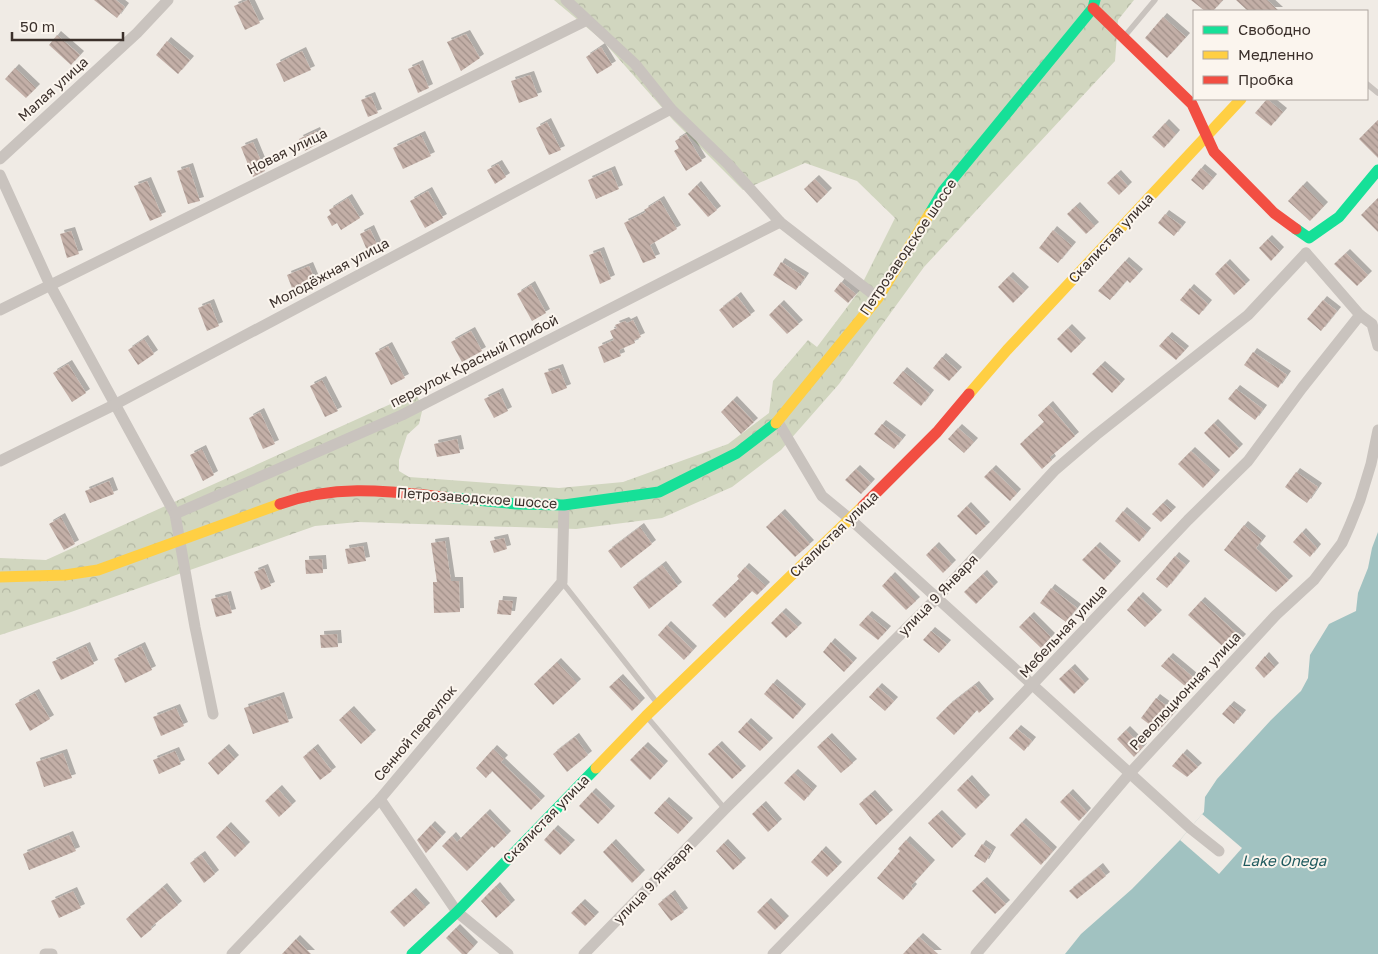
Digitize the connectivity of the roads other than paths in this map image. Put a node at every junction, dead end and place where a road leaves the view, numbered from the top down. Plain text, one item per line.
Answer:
1 (168, 0) edge
2 (566, 0) edge
3 (1156, 0) edge
4 (1094, 4) edge
5 (586, 20) junction
6 (1124, 37) junction
7 (1368, 85) edge
8 (1378, 93) edge
9 (1239, 100) edge
10 (671, 109) junction
11 (1207, 136) junction
12 (0, 159) edge
13 (1378, 170) edge
14 (0, 175) edge
15 (780, 222) junction
16 (1309, 238) junction
17 (1306, 253) junction
18 (50, 285) junction
19 (878, 298) junction
20 (0, 310) edge
21 (1360, 315) junction
22 (1378, 346) edge
23 (116, 404) junction
24 (778, 422) junction
25 (1378, 430) edge
26 (0, 461) edge
27 (564, 505) junction
28 (175, 514) junction
29 (850, 519) junction
30 (180, 541) junction
31 (0, 577) edge
32 (562, 582) junction
33 (937, 598) junction
34 (1033, 684) junction
35 (658, 704) junction
36 (213, 714) dead end
37 (646, 716) junction
38 (1130, 773) junction
39 (380, 799) junction
40 (725, 809) junction
41 (1219, 851) dead end
42 (457, 912) junction
43 (45, 954) edge
44 (52, 954) edge
45 (232, 954) edge
46 (412, 954) edge
47 (508, 954) edge
48 (584, 954) edge
49 (773, 954) edge
50 (976, 954) edge

1 - 12 street, Малая улица
2 - 5 street
3 - 6 lane
4 - 6 street
4 - 19 street, Петрозаводское шоссе
5 - 10 street
5 - 18 street, Новая улица
6 - 11 street
7 - 8 lane
9 - 11 street, Скалистая улица
10 - 15 street
10 - 23 street, Молодёжная улица
11 - 16 street
11 - 29 street, Скалистая улица
13 - 16 street
14 - 18 street
15 - 19 street
15 - 28 street, переулок Красный Прибой
16 - 17 street
17 - 21 street
17 - 33 street, улица 9 Января
18 - 20 street, Новая улица
18 - 23 street
19 - 24 street, Петрозаводское шоссе
21 - 22 street
21 - 34 street, Мебельная улица
23 - 26 street, Молодёжная улица
23 - 28 street
24 - 27 street, Петрозаводское шоссе
24 - 29 street
25 - 38 street, Революционная улица
27 - 30 street, Петрозаводское шоссе
27 - 32 street
28 - 30 street
29 - 33 street
29 - 35 street, Скалистая улица
30 - 31 street, Петрозаводское шоссе
30 - 36 street
32 - 35 lane
32 - 39 street, Сенной переулок
33 - 34 street
33 - 40 street, улица 9 Января
34 - 38 street
34 - 49 street, Мебельная улица
35 - 37 street, Скалистая улица
37 - 40 lane
37 - 42 street, Скалистая улица
38 - 41 street
38 - 50 street, Революционная улица
39 - 42 street
39 - 45 street, Сенной переулок
40 - 48 street, улица 9 Января
42 - 46 street, Скалистая улица
42 - 47 street
43 - 44 street

